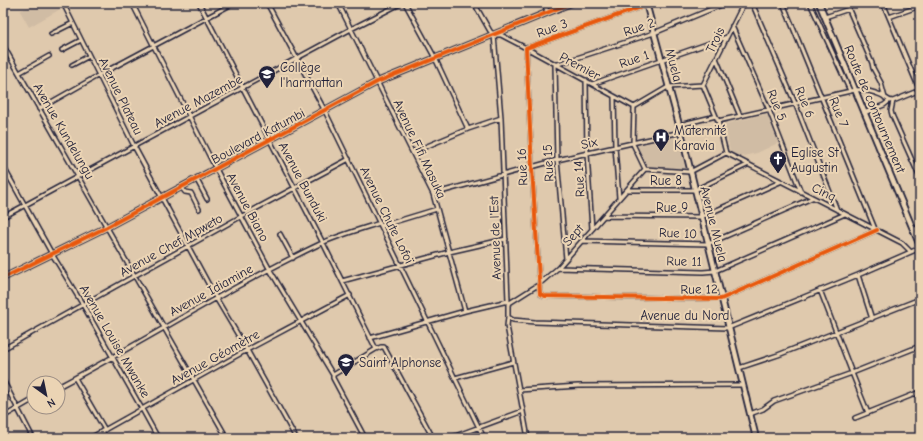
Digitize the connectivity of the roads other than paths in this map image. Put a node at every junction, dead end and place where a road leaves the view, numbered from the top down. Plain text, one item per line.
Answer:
1 (63, 3) edge
2 (132, 3) edge
3 (199, 3) edge
4 (234, 3) edge
5 (267, 3) edge
6 (338, 3) edge
7 (404, 3) edge
8 (474, 3) edge
9 (543, 3) edge
10 (571, 3) edge
11 (652, 3) edge
12 (726, 3) edge
13 (744, 3) edge
14 (752, 3) edge
15 (783, 3) edge
16 (810, 3) edge
17 (846, 3) edge
18 (883, 3) edge
19 (646, 4) edge
20 (820, 6) edge
21 (920, 6) edge
22 (849, 9) junction
23 (813, 10) junction
24 (548, 12) junction
25 (825, 17) junction
26 (889, 17) junction
27 (206, 18) junction
28 (73, 23) junction
29 (732, 26) junction
30 (351, 29) junction
31 (654, 33) junction
32 (51, 34) dead end
33 (494, 35) junction
34 (727, 37) junction
35 (82, 40) junction
36 (3, 44) edge
37 (154, 46) junction
38 (526, 48) junction
39 (62, 50) dead end
40 (49, 56) dead end
41 (90, 56) junction
42 (296, 58) junction
43 (435, 58) junction
44 (716, 58) junction
45 (661, 60) junction
46 (72, 65) dead end
47 (556, 65) junction
48 (19, 73) junction
49 (99, 75) junction
50 (586, 80) junction
51 (378, 82) junction
52 (592, 84) junction
53 (703, 85) junction
54 (668, 87) junction
55 (243, 88) junction
56 (852, 90) junction
57 (920, 90) edge
58 (614, 97) junction
59 (822, 97) junction
60 (885, 98) junction
61 (891, 101) junction
62 (796, 103) junction
63 (634, 108) junction
64 (39, 109) junction
65 (325, 110) junction
66 (769, 110) junction
67 (864, 113) junction
68 (190, 116) junction
69 (716, 116) junction
70 (740, 116) junction
71 (501, 118) junction
72 (718, 121) junction
73 (679, 125) junction
74 (468, 129) junction
75 (681, 132) junction
76 (270, 141) junction
77 (633, 144) junction
78 (134, 146) junction
79 (616, 147) junction
80 (413, 152) junction
81 (588, 154) junction
82 (726, 154) junction
83 (349, 159) junction
84 (558, 160) junction
85 (747, 165) junction
86 (3, 166) edge
87 (532, 168) junction
88 (216, 169) junction
89 (645, 169) junction
90 (690, 172) junction
91 (502, 175) junction
92 (78, 177) junction
93 (920, 178) edge
94 (197, 180) junction
95 (780, 182) junction
96 (182, 188) junction
97 (295, 188) junction
98 (627, 190) junction
99 (695, 190) junction
100 (801, 192) junction
101 (433, 194) junction
102 (163, 197) junction
103 (207, 198) dead end
104 (620, 198) junction
105 (812, 198) junction
106 (26, 205) junction
107 (199, 209) dead end
108 (437, 209) junction
109 (837, 210) junction
110 (845, 214) junction
111 (242, 216) junction
112 (603, 216) junction
113 (3, 217) edge
114 (701, 217) junction
115 (380, 224) junction
116 (920, 226) edge
117 (107, 227) junction
118 (592, 229) junction
119 (876, 230) junction
120 (914, 230) junction
121 (280, 234) dead end
122 (506, 239) junction
123 (582, 241) junction
124 (324, 243) junction
125 (708, 244) junction
126 (188, 246) junction
127 (920, 247) edge
128 (449, 252) junction
129 (911, 252) junction
130 (52, 254) junction
131 (293, 258) junction
132 (566, 259) junction
133 (400, 265) junction
134 (558, 268) junction
135 (270, 270) junction
136 (715, 271) junction
137 (858, 275) junction
138 (136, 276) junction
139 (3, 278) edge
140 (342, 280) junction
141 (538, 285) junction
142 (820, 290) junction
143 (350, 295) junction
144 (216, 298) junction
145 (721, 299) junction
146 (920, 299) edge
147 (508, 302) junction
148 (83, 305) junction
149 (465, 311) junction
150 (508, 317) junction
151 (872, 319) junction
152 (300, 321) junction
153 (427, 322) junction
154 (165, 327) junction
155 (728, 328) junction
156 (837, 333) junction
157 (370, 338) junction
158 (920, 346) edge
159 (3, 349) edge
160 (376, 349) junction
161 (247, 350) junction
162 (113, 357) junction
163 (513, 362) junction
164 (738, 368) junction
165 (852, 373) junction
166 (333, 375) junction
167 (75, 378) junction
168 (455, 378) junction
169 (194, 379) junction
170 (3, 380) edge
171 (66, 383) edge
172 (742, 385) junction
173 (519, 390) junction
174 (920, 392) edge
175 (26, 404) edge
176 (18, 408) junction
177 (142, 409) junction
178 (524, 411) junction
179 (868, 412) junction
180 (750, 414) junction
181 (3, 417) edge
182 (855, 418) dead end
183 (478, 428) junction
184 (103, 431) junction
185 (33, 438) edge
186 (90, 438) edge
187 (106, 438) edge
188 (158, 438) edge
189 (227, 438) edge
190 (296, 438) edge
191 (364, 438) edge
192 (432, 438) edge
193 (450, 438) edge
194 (484, 438) edge
195 (528, 438) edge
196 (756, 438) edge

1 - 28 street, Avenue Plateau
2 - 37 street, Avenue Biano
3 - 27 street, Avenue Bunduki
4 - 27 street
5 - 42 street, Avenue Chute Lofoï
6 - 30 street, Avenue Fifi Masuka
7 - 30 street, Avenue Mazembe
7 - 43 street
8 - 33 street
9 - 24 street
10 - 24 street, Boulevard Katumbi
11 - 19 street, Rue 3
12 - 31 street, Rue 2
13 - 29 street, Trois
14 - 62 street, Rue 6
15 - 59 street, Rue 7
16 - 23 street
17 - 22 street
18 - 26 street
19 - 31 street, Muela
19 - 38 street, Rue 3
20 - 23 street
20 - 25 street, Route de contournement
21 - 26 street
22 - 25 street
22 - 60 street
23 - 56 street
24 - 33 street, Boulevard Katumbi
25 - 56 street, Route de contournement
26 - 57 street
27 - 37 street
27 - 55 street, Avenue Bunduki
28 - 32 street
28 - 35 street, Avenue Plateau
29 - 34 street, Trois
29 - 66 street, Rue 5
30 - 42 street, Avenue Mazembe
30 - 51 street, Avenue Fifi Masuka
31 - 45 street, Muela
31 - 47 street, Rue 2
33 - 38 street, Premier
33 - 43 street, Boulevard Katumbi
33 - 71 street, Avenue de l'Est
34 - 44 street, Trois
34 - 45 street, Rue 1
35 - 39 street
35 - 41 street, Avenue Plateau
36 - 48 street, Avenue Kundelungu
37 - 49 street
37 - 68 street, Avenue Biano
38 - 47 street, Premier
38 - 87 street, Rue 16
40 - 48 street
41 - 46 street
41 - 49 street, Avenue Plateau
42 - 55 street, Avenue Mazembe
42 - 65 street, Avenue Chute Lofoï
43 - 51 street, Boulevard Katumbi
43 - 74 street
44 - 53 street, Trois
44 - 70 street
45 - 52 street, Rue 1
45 - 54 street, Muela
47 - 50 street, Premier
47 - 84 street, Rue 15
48 - 64 street, Avenue Kundelungu
49 - 64 street
49 - 78 street, Avenue Plateau
50 - 52 street, Premier
50 - 81 street, Rue 14
51 - 65 street, Boulevard Katumbi
51 - 80 street, Avenue Fifi Masuka
52 - 58 street, Premier
53 - 54 street
53 - 69 street
54 - 63 street
54 - 73 street, Muela
55 - 68 street, Avenue Mazembe
55 - 76 street, Avenue Bunduki
56 - 59 street
56 - 60 street
56 - 67 street, Route de contournement
57 - 61 street
58 - 63 street, Premier
58 - 79 street
59 - 62 street
59 - 119 street, Rue 7
60 - 61 street
61 - 67 street
61 - 93 street
62 - 66 street
62 - 109 street, Rue 6
63 - 77 street
64 - 92 street, Avenue Kundelungu
65 - 76 street, Boulevard Katumbi
65 - 83 street, Avenue Chute Lofoï
66 - 70 street
66 - 100 street, Rue 5
67 - 120 street, Route de contournement
68 - 78 street, Avenue Mazembe
68 - 88 street, Avenue Biano
69 - 72 street
69 - 73 street
70 - 72 street
71 - 74 street
71 - 91 street, Avenue de l'Est
72 - 82 street
73 - 75 street, Muela
74 - 80 street
75 - 77 street, Six
75 - 90 street, Avenue Muela
76 - 88 street, Boulevard Katumbi
76 - 97 street, Avenue Bunduki
77 - 79 street, Six
77 - 89 street
78 - 92 street, Avenue Mazembe
78 - 102 street, Avenue Plateau
79 - 81 street, Six
79 - 104 street
80 - 101 street, Avenue Fifi Masuka
81 - 84 street, Six
81 - 118 street, Rue 14
82 - 85 street, Cinq
82 - 90 street
83 - 97 street, Avenue Chef Mpweto
83 - 115 street, Avenue Chute Lofoï
84 - 87 street, Six
84 - 132 street, Rue 15
85 - 95 street, Cinq
85 - 99 street, Rue 8
86 - 106 street, Avenue Louise Mwanke
87 - 91 street, Six
87 - 141 street, Rue 16
88 - 94 street, Boulevard Katumbi
88 - 111 street, Avenue Biano
89 - 90 street
89 - 98 street, Sept
90 - 99 street, Avenue Muela
91 - 101 street, Six
91 - 122 street, Avenue de l'Est
92 - 106 street, Avenue Mazembe
92 - 117 street, Avenue Kundelungu
94 - 96 street, Boulevard Katumbi
94 - 103 street
95 - 100 street, Cinq
95 - 114 street, Rue 9
96 - 102 street, Boulevard Katumbi
96 - 107 street
97 - 111 street, Avenue Chef Mpweto
97 - 124 street, Avenue Bunduki
98 - 99 street, Rue 8
98 - 104 street, Sept
99 - 114 street, Avenue Muela
100 - 105 street, Cinq
101 - 108 street, Avenue Fifi Masuka
102 - 117 street, Boulevard Katumbi
102 - 126 street, Avenue Plateau
104 - 112 street, Sept
105 - 109 street, Cinq
105 - 125 street, Rue 10
106 - 113 street, Avenue Mazembe
106 - 130 street, Avenue Louise Mwanke
108 - 115 street, Avenue Idiamine
108 - 128 street, Avenue Fifi Masuka
109 - 110 street, Cinq
110 - 119 street, Cinq
110 - 136 street, Rue 11
111 - 126 street, Avenue Chef Mpweto
111 - 135 street, Avenue Biano
112 - 114 street, Rue 9
112 - 118 street, Sept
114 - 125 street, Avenue Muela
115 - 124 street, Avenue Idiamine
115 - 133 street, Avenue Chute Lofoï
116 - 120 street
117 - 130 street, Boulevard Katumbi
117 - 138 street, Avenue Kundelungu
118 - 123 street, Sept
119 - 129 street, Cinq
119 - 145 street, Rue 12
120 - 127 street, Route de contournement
121 - 131 street
122 - 128 street
122 - 147 street, Avenue de l'Est
123 - 125 street, Rue 10
123 - 132 street, Sept
124 - 131 street, Avenue Idiamine
124 - 140 street, Avenue Bunduki
125 - 136 street, Avenue Muela
126 - 138 street, Avenue Chef Mpweto
126 - 144 street, Avenue Plateau
127 - 129 street, Avenue du Nord
128 - 133 street
128 - 149 street, Avenue Fifi Masuka
129 - 137 street, Avenue du Nord
130 - 139 street, Boulevard Katumbi
130 - 148 street, Avenue Louise Mwanke
131 - 135 street, Avenue Idiamine
132 - 134 street, Sept
133 - 140 street
133 - 153 street, Avenue Chute Lofoï
134 - 136 street, Rue 11
134 - 141 street, Sept
135 - 144 street, Avenue Idiamine
135 - 152 street, Avenue Biano
136 - 145 street, Avenue Muela
137 - 142 street, Avenue du Nord
137 - 151 street
138 - 148 street, Avenue Chef Mpweto
138 - 154 street, Avenue Kundelungu
140 - 143 street, Avenue Bunduki
141 - 145 street, Rue 12
141 - 147 street, Sept
142 - 155 street, Avenue du Nord
142 - 156 street
143 - 152 street, Avenue Géomètre
143 - 157 street, Avenue Bunduki
144 - 154 street, Avenue Idiamine
144 - 161 street, Avenue Plateau
145 - 155 street, Avenue Muela
146 - 151 street
147 - 149 street, Sept
147 - 150 street, Avenue de l'Est
148 - 159 street, Avenue Chef Mpweto
148 - 162 street, Avenue Louise Mwanke
149 - 153 street, Sept
150 - 155 street, Avenue du Nord
150 - 163 street, Avenue de l'Est
151 - 156 street
152 - 161 street, Avenue Géomètre
152 - 166 street, Avenue Biano
153 - 157 street, Sept
153 - 168 street, Avenue Chute Lofoï
154 - 162 street, Avenue Idiamine
154 - 169 street, Avenue Kundelungu
155 - 164 street, Avenue Muela
156 - 164 street
156 - 165 street
157 - 160 street, Avenue Bunduki
158 - 165 street
160 - 166 street
160 - 192 street
161 - 169 street, Avenue Géomètre
161 - 190 street, Avenue Plateau
162 - 167 street, Avenue Idiamine
162 - 177 street, Avenue Louise Mwanke
163 - 168 street
163 - 173 street, Avenue de l'Est
164 - 172 street, Avenue Muela
165 - 179 street
165 - 180 street
166 - 191 street, Avenue Biano
167 - 171 street, Avenue Idiamine
167 - 184 street
168 - 183 street, Avenue Chute Lofoï
169 - 177 street, Avenue Géomètre
169 - 189 street, Avenue Kundelungu
170 - 176 street
172 - 173 street
172 - 180 street, Avenue Muela
173 - 178 street, Avenue de l'Est
174 - 179 street
175 - 176 street
176 - 181 street
176 - 185 street
177 - 184 street, Avenue Géomètre
177 - 188 street, Avenue Louise Mwanke
178 - 183 street
178 - 195 street, Avenue de l'Est
179 - 182 street
180 - 196 street, Avenue Muela
183 - 193 street
183 - 194 street, Avenue Chute Lofoï
184 - 186 street, Avenue Géomètre
184 - 187 street

